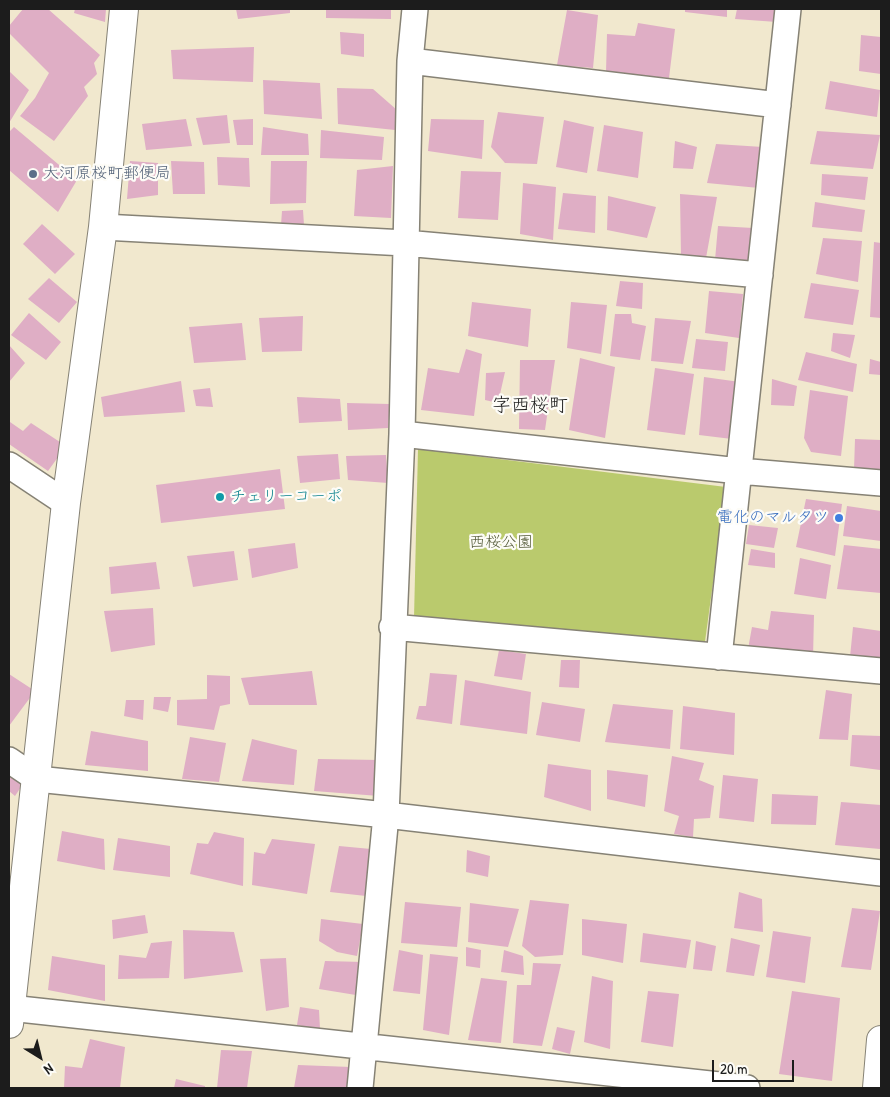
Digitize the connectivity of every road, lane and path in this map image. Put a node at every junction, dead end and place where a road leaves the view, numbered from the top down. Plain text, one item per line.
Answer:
1 (124, 9) edge
2 (415, 9) edge
3 (788, 9) edge
4 (410, 61) junction
5 (778, 105) junction
6 (103, 227) junction
7 (405, 243) junction
8 (760, 275) junction
9 (402, 434) junction
10 (9, 465) edge
11 (739, 471) junction
12 (881, 483) edge
13 (66, 503) junction
14 (392, 627) junction
15 (719, 657) junction
16 (881, 671) edge
17 (9, 760) edge
18 (37, 779) junction
19 (386, 816) junction
20 (881, 873) edge
21 (12, 960) edge
22 (10, 1016) edge
23 (881, 1040) edge
24 (364, 1046) junction
25 (360, 1088) edge
26 (747, 1088) edge
27 (877, 1088) edge

1 - 6 street
2 - 4 street
3 - 5 street
4 - 5 street
4 - 7 street
5 - 8 street
6 - 7 street
6 - 13 street
7 - 8 street
7 - 9 street
8 - 11 street
9 - 11 street
9 - 14 street
10 - 13 street
11 - 12 street
11 - 15 street
13 - 18 street
14 - 15 street
14 - 19 street
15 - 16 street
17 - 18 street
18 - 19 street
18 - 21 street
19 - 20 street
19 - 24 street
21 - 22 street
22 - 24 street
23 - 27 street
24 - 25 street
24 - 26 street

